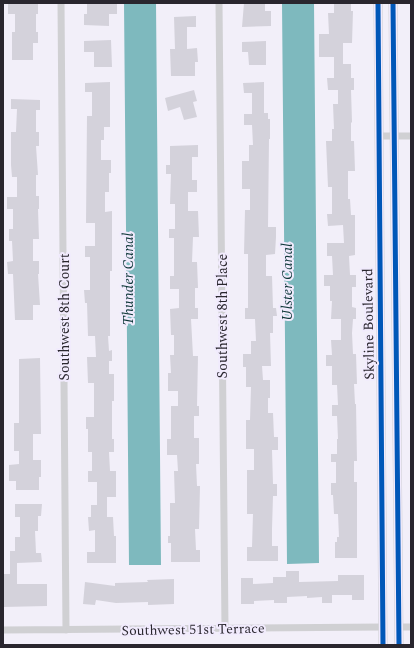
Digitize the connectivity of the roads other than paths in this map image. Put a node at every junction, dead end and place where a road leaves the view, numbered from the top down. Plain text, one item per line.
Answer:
1 (61, 3) edge
2 (219, 3) edge
3 (378, 3) edge
4 (393, 3) edge
5 (379, 136) junction
6 (394, 136) junction
7 (411, 136) edge
8 (382, 627) junction
9 (399, 627) junction
10 (411, 627) edge
11 (225, 628) junction
12 (3, 630) edge
13 (66, 630) junction
14 (383, 645) edge
15 (399, 645) edge

1 - 13 street, Southwest 8th Court
2 - 11 street, Southwest 8th Place
3 - 5 street, Skyline Boulevard
4 - 6 street, Skyline Boulevard
5 - 6 street
5 - 8 street, Skyline Boulevard
6 - 7 street
6 - 9 street, Skyline Boulevard
8 - 9 street
8 - 11 street, Southwest 51st Terrace
8 - 14 street, Skyline Boulevard
9 - 10 street
9 - 15 street, Skyline Boulevard
11 - 13 street, Southwest 51st Terrace
12 - 13 street, Southwest 51st Terrace

